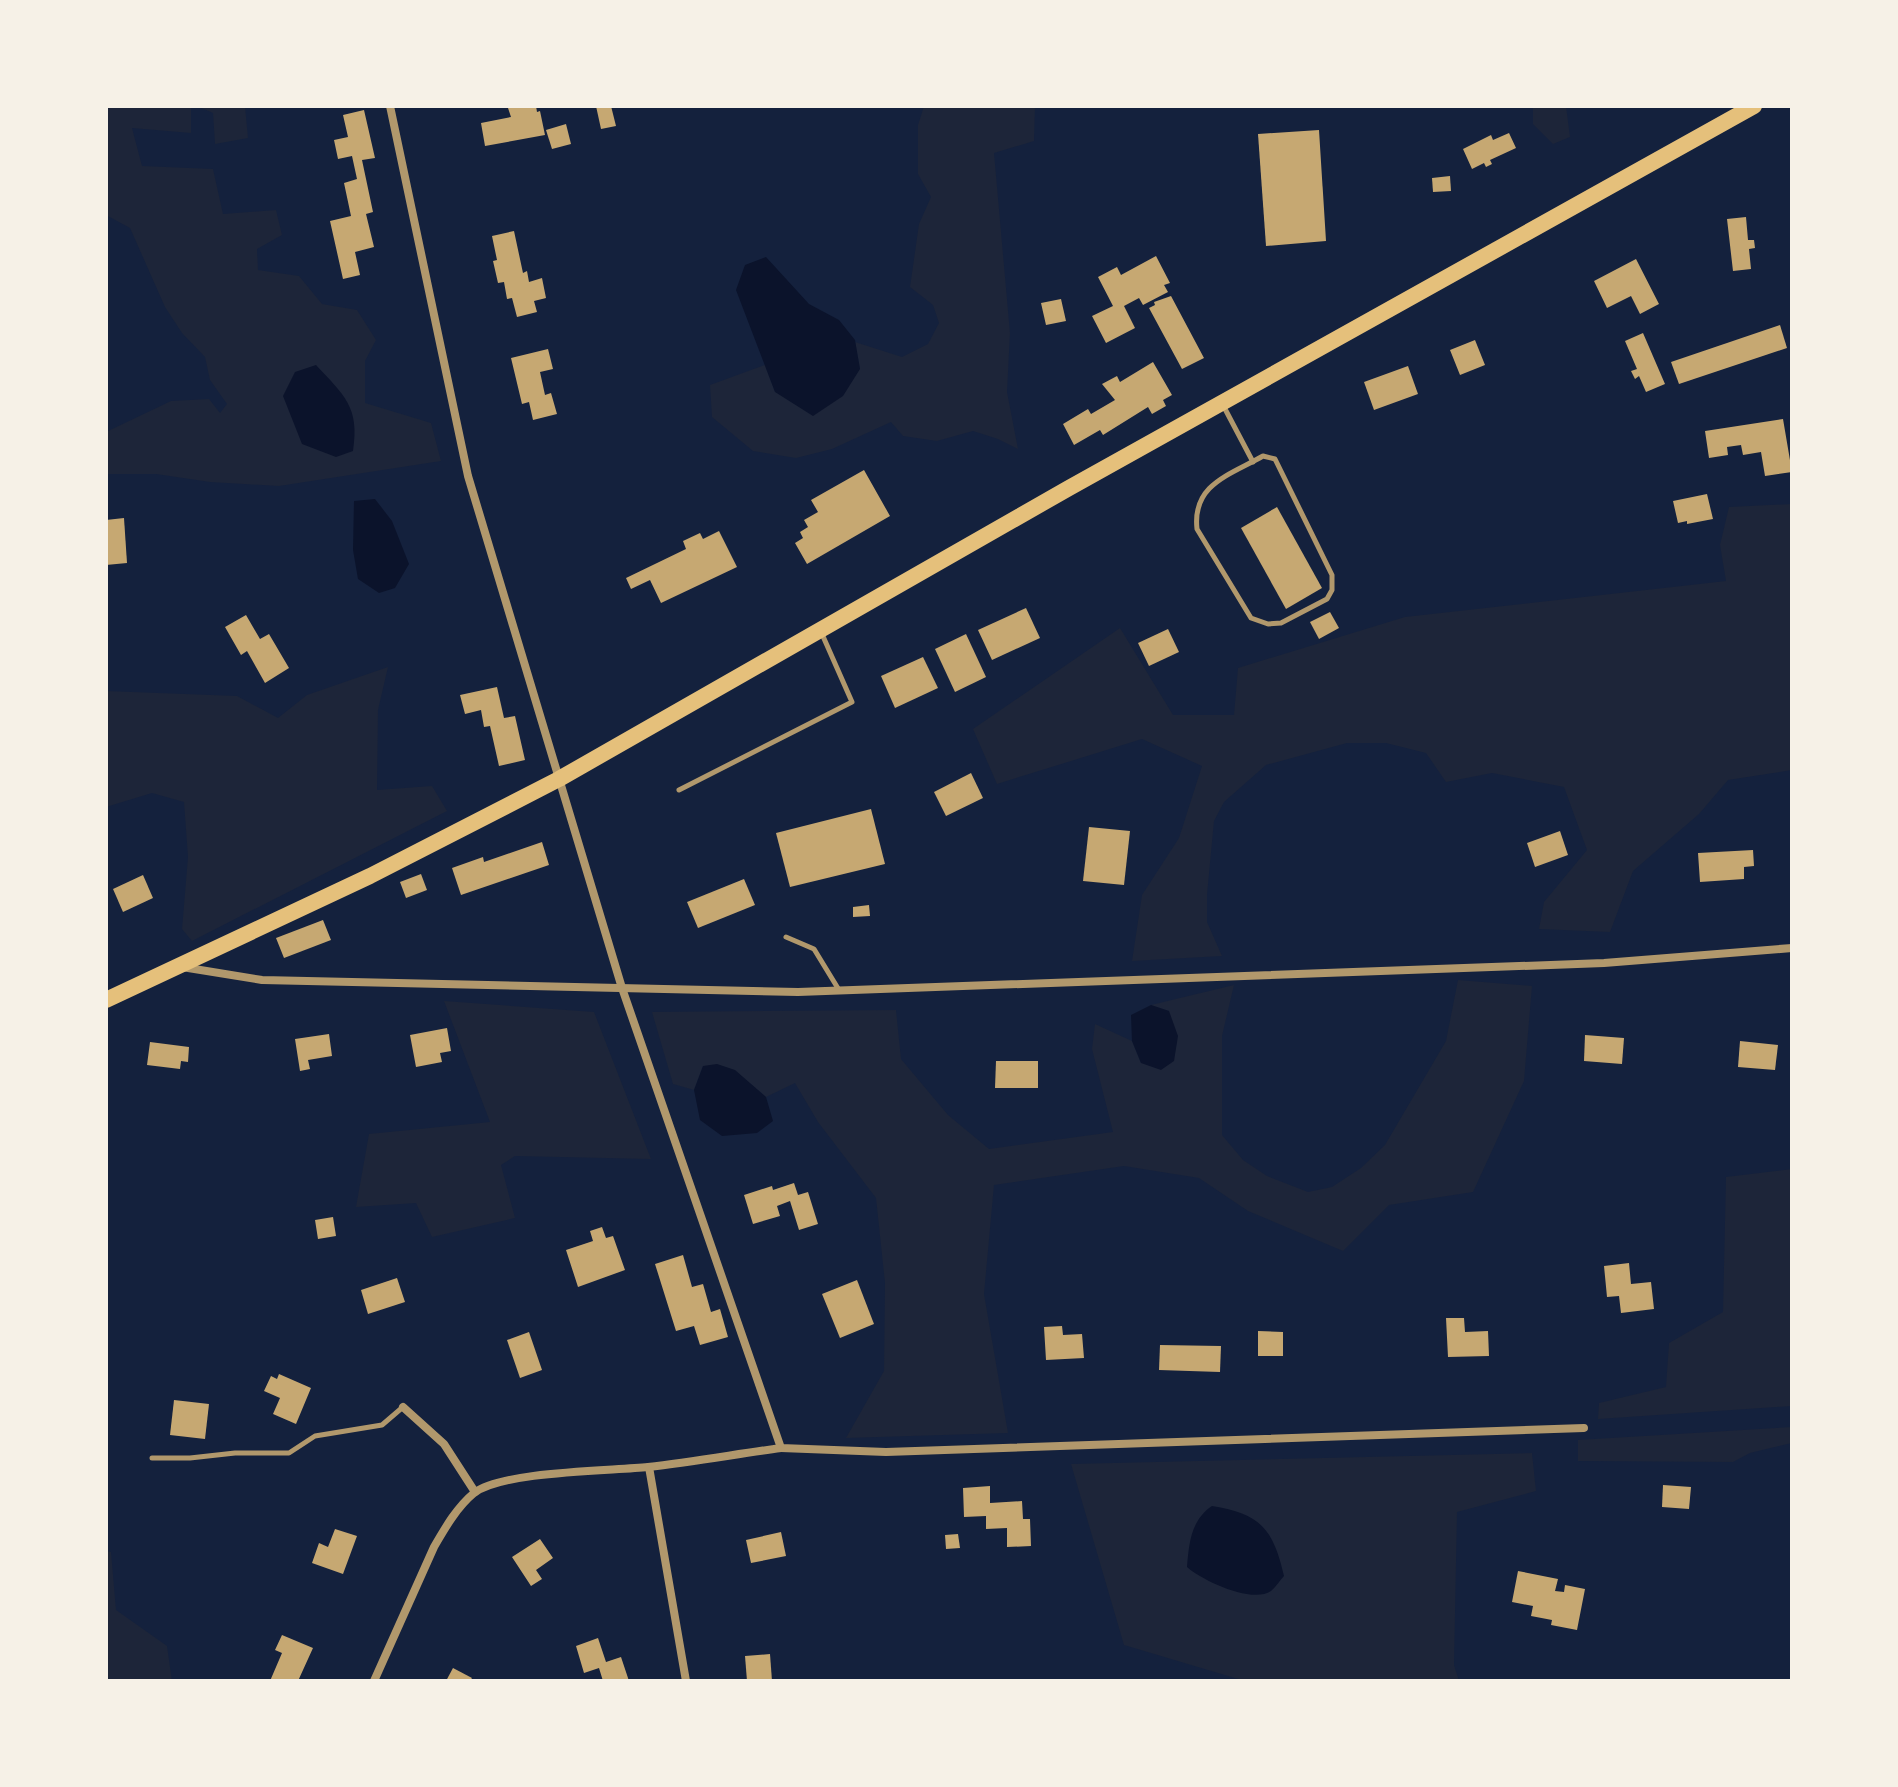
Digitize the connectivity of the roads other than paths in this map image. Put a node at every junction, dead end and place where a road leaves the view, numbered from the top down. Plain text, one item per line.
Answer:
1 (390, 106) edge
2 (1754, 106) edge
3 (1222, 403) junction
4 (1253, 462) junction
5 (820, 629) junction
6 (559, 779) junction
7 (679, 790) dead end
8 (786, 937) dead end
9 (1792, 948) edge
10 (177, 966) junction
11 (622, 988) junction
12 (840, 991) junction
13 (106, 1000) edge
14 (403, 1407) joint
15 (1584, 1428) dead end
16 (781, 1448) junction
17 (152, 1458) dead end
18 (649, 1467) junction
19 (475, 1492) junction
20 (374, 1681) edge
21 (686, 1681) edge

1 - 6 street
2 - 3 main road
3 - 4 lane
3 - 5 main road
4 - 4 lane
5 - 6 main road
5 - 7 lane
6 - 10 main road
6 - 11 street
8 - 12 lane
9 - 12 street
10 - 11 street
10 - 13 main road
11 - 12 street
11 - 16 street
14 - 17 lane
14 - 19 street
15 - 16 street
16 - 18 street
18 - 19 street
18 - 21 street
19 - 20 street

